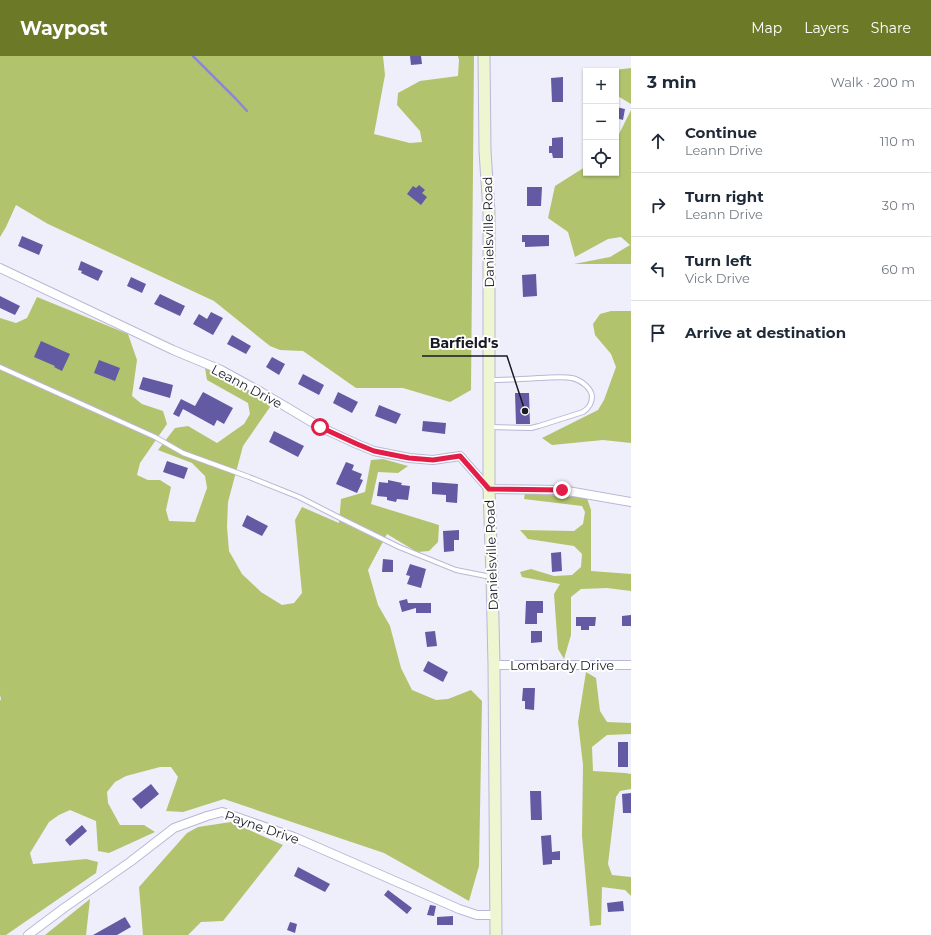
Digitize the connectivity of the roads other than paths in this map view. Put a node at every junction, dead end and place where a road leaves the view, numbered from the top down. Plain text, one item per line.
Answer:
1 (484, 56) edge
2 (0, 268) edge
3 (0, 367) edge
4 (489, 380) junction
5 (489, 427) junction
6 (489, 489) junction
7 (631, 502) edge
8 (492, 577) junction
9 (494, 665) junction
10 (631, 665) edge
11 (495, 915) junction
12 (28, 935) edge
13 (496, 935) edge

1 - 4 main road, Danielsville Road
2 - 6 street, Leann Drive
3 - 8 lane
4 - 5 main road, Danielsville Road
4 - 5 lane
5 - 6 main road, Danielsville Road
6 - 7 street
6 - 8 main road, Danielsville Road
8 - 9 main road, Danielsville Road
9 - 10 street, Lombardy Drive
9 - 11 main road, Danielsville Road
11 - 12 street, Payne Drive
11 - 13 main road, Danielsville Road

